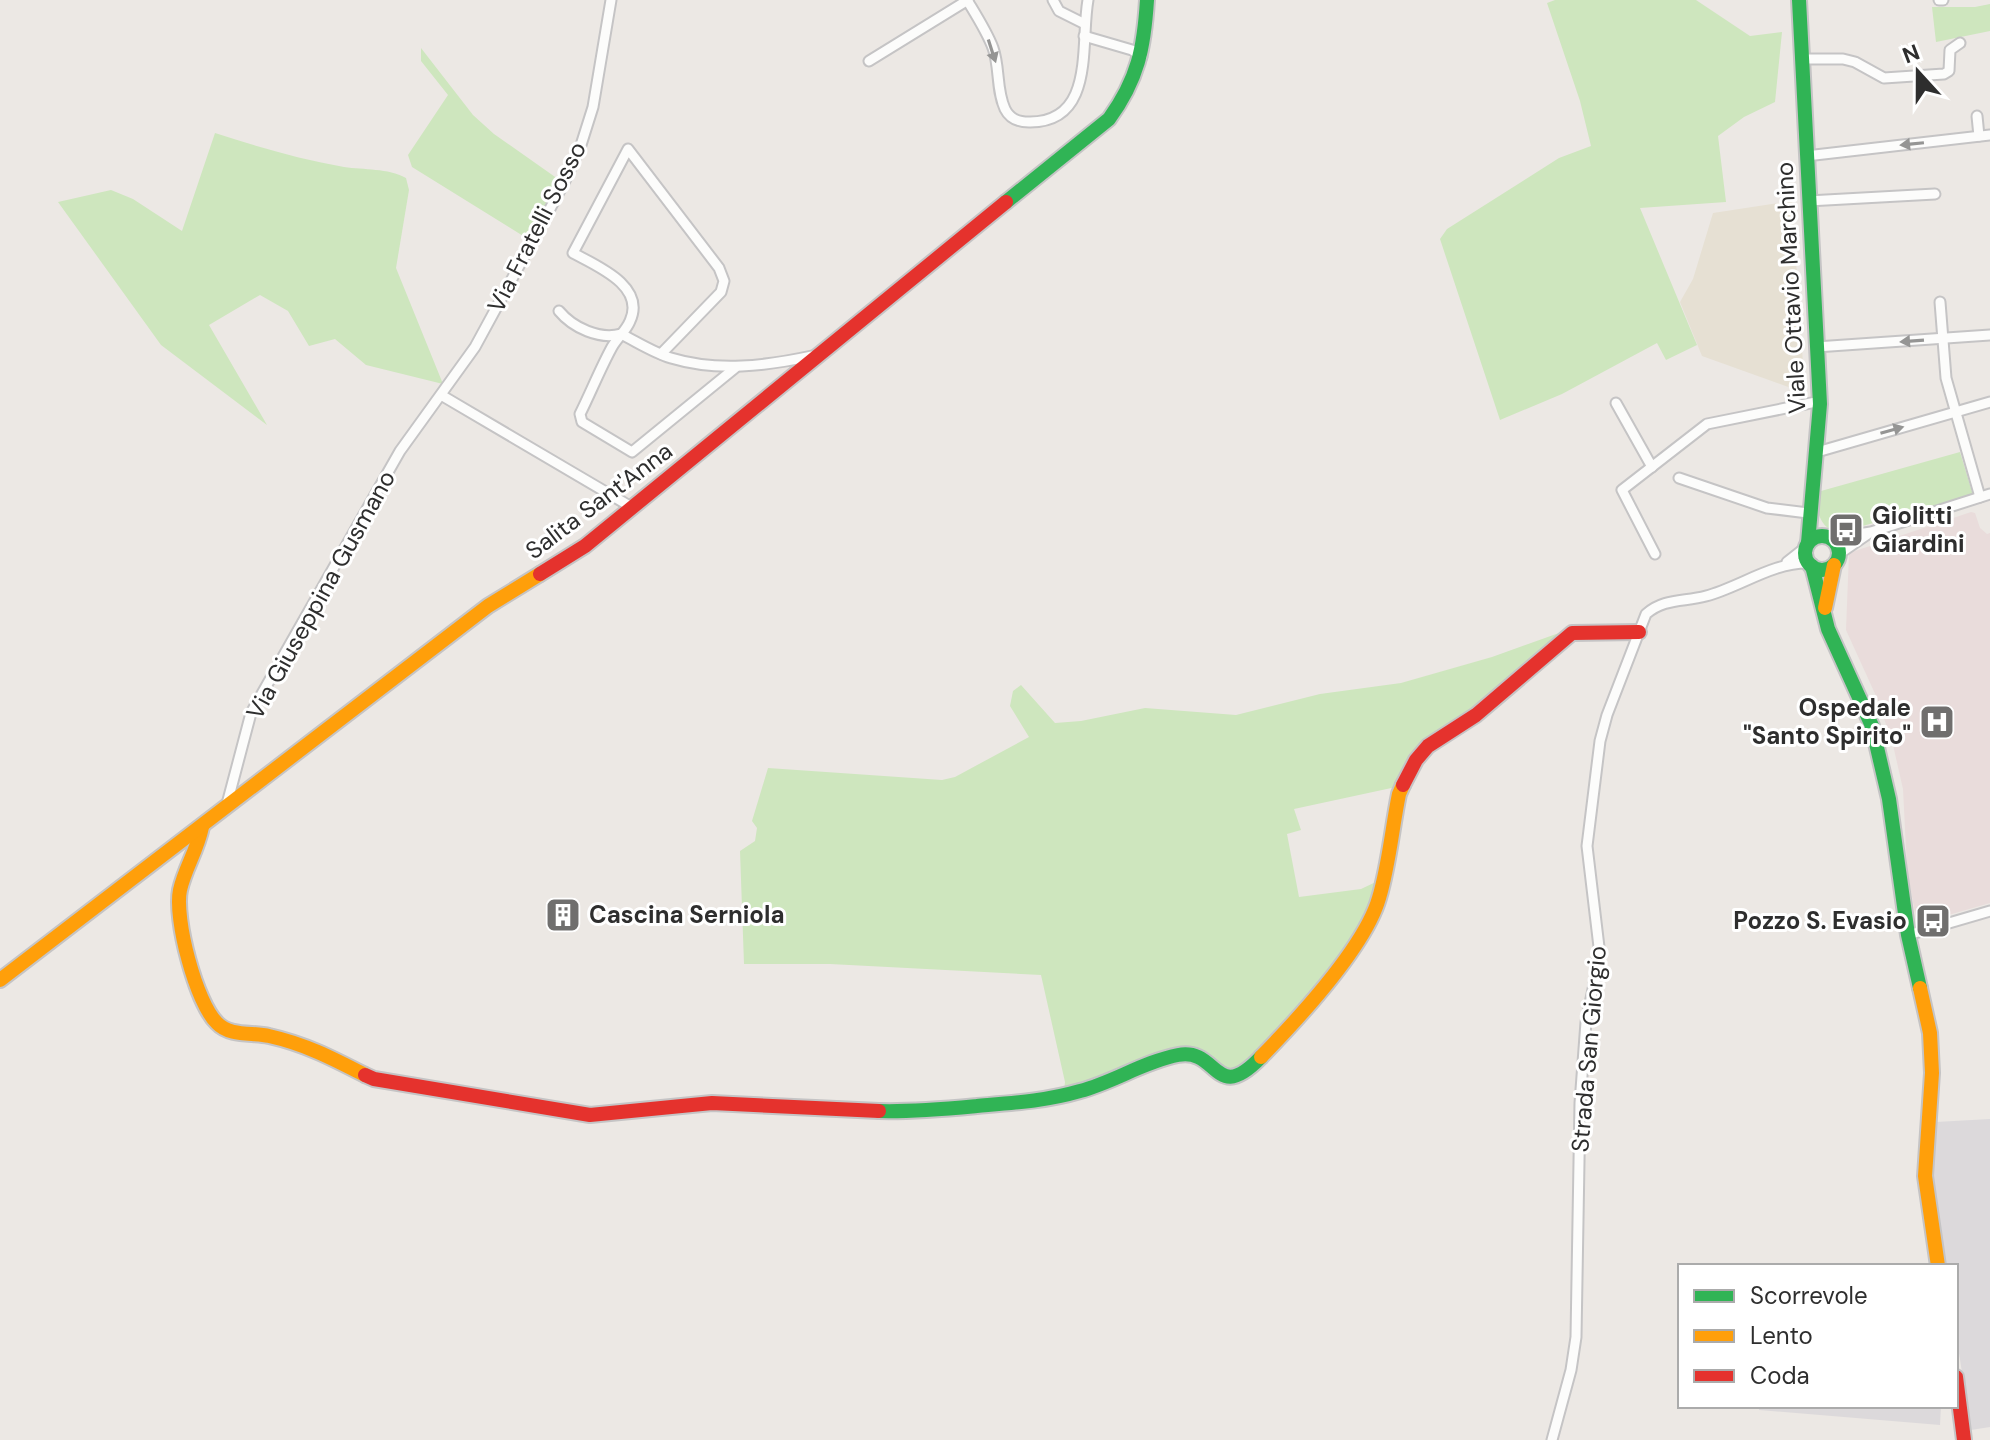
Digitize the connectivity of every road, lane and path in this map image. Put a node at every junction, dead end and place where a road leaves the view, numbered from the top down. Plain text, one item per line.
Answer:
1 (611, 0) edge
2 (967, 0) edge
3 (1053, 0) edge
4 (1088, 0) edge
5 (1147, 0) edge
6 (1799, 0) edge
7 (1083, 23) junction
8 (1084, 36) junction
9 (1960, 43) dead end
10 (1142, 57) junction
11 (1802, 59) junction
12 (869, 61) dead end
13 (1977, 116) dead end
14 (1985, 135) edge
15 (1806, 156) junction
16 (1935, 194) dead end
17 (1808, 201) junction
18 (1940, 302) dead end
19 (559, 311) dead end
20 (621, 334) junction
21 (1990, 335) edge
22 (1942, 339) junction
23 (1816, 347) junction
24 (661, 354) junction
25 (815, 356) junction
26 (735, 368) junction
27 (441, 395) junction
28 (1821, 401) junction
29 (1990, 402) edge
30 (1616, 403) dead end
31 (1956, 412) junction
32 (1817, 452) junction
33 (1652, 467) junction
34 (1679, 478) dead end
35 (1985, 496) edge
36 (633, 508) junction
37 (1808, 513) junction
38 (1871, 532) junction
39 (1829, 537) junction
40 (1807, 545) junction
41 (1655, 554) dead end
42 (1837, 559) junction
43 (1810, 565) junction
44 (1777, 568) junction
45 (1824, 617) junction
46 (1639, 632) junction
47 (227, 807) junction
48 (202, 827) junction
49 (1990, 911) edge
50 (1908, 935) junction
51 (0, 980) edge
52 (1938, 1264) edge
53 (1958, 1393) edge
54 (1552, 1440) edge
55 (1964, 1440) edge

1 - 27 street, Via Fratelli Sosso
2 -> 8 street
2 - 12 street
3 - 7 street
4 - 7 street
5 - 10 street, Salita Sant'Anna
6 - 11 street, Viale Ottavio Marchino
7 - 8 street
8 - 10 street
9 - 11 street
10 - 25 street, Salita Sant'Anna
11 - 15 street, Viale Ottavio Marchino
13 - 14 street
14 -> 15 street
15 - 17 street, Viale Ottavio Marchino
16 - 17 street
17 - 23 street, Viale Ottavio Marchino
18 - 22 street
19 - 20 street
20 - 24 street
20 - 24 street
20 - 26 street
21 - 22 street
22 -> 23 street
22 - 31 street
23 - 28 street, Viale Ottavio Marchino
24 - 26 street
25 - 26 street
25 - 36 street, Salita Sant'Anna
27 - 36 street
27 - 47 street, Via Giuseppina Gusmano
28 - 32 street, Viale Ottavio Marchino
28 - 33 street
29 - 31 street
30 - 33 street
32 -> 31 street
31 - 35 street
32 - 37 street, Viale Ottavio Marchino
33 - 41 street
34 - 37 street
35 - 38 street
36 - 47 street, Salita Sant'Anna
37 - 39 street
37 - 40 street, Viale Ottavio Marchino
38 - 39 street
38 - 42 street
39 - 40 street
39 - 42 street
40 - 43 street
40 - 44 street, Strada San Giorgio
42 - 43 street
42 - 45 street
43 - 44 street, Strada San Giorgio
43 - 45 street
44 - 46 street, Strada San Giorgio
45 - 50 street
46 - 48 street
46 - 54 street, Strada San Giorgio
47 - 48 street, Salita Sant'Anna
48 - 51 street, Salita Sant'Anna
49 - 50 street
50 - 52 street
53 - 55 street

